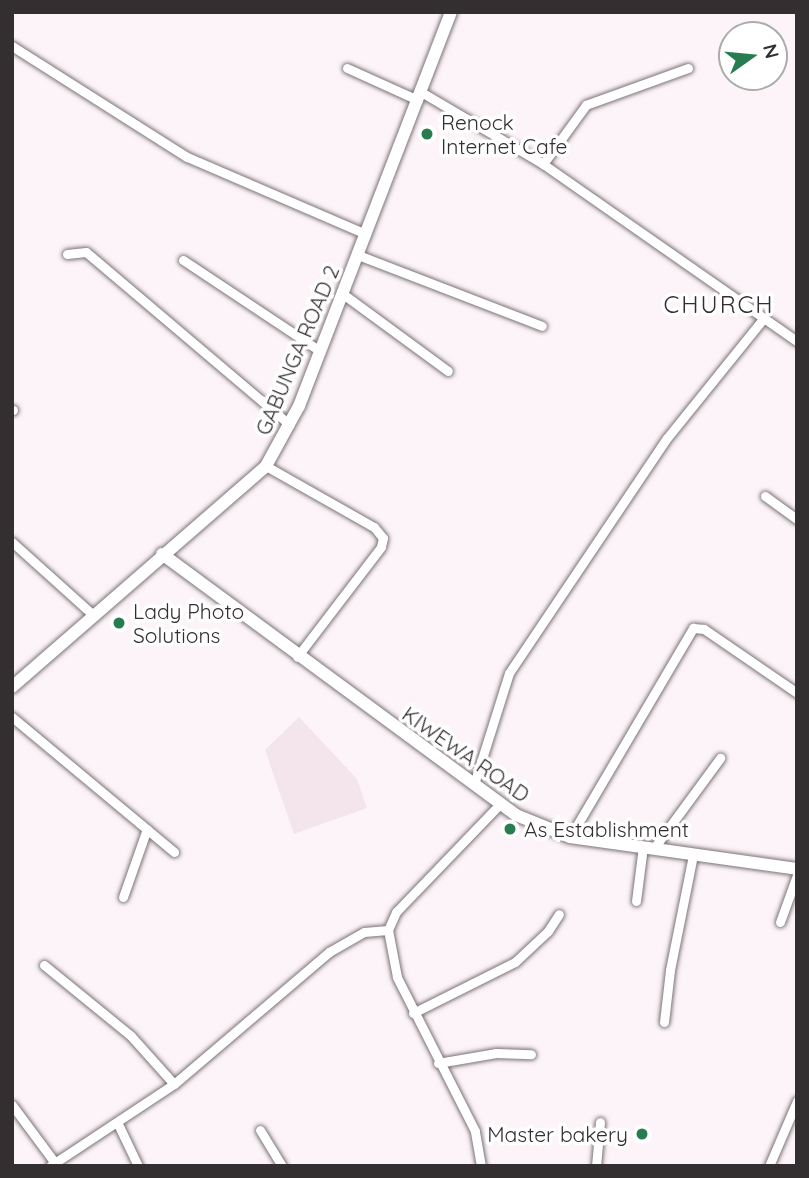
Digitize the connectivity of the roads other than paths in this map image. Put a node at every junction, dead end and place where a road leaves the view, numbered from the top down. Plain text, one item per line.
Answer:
1 (452, 12) edge
2 (12, 46) edge
3 (347, 68) dead end
4 (688, 68) dead end
5 (419, 96) junction
6 (543, 164) junction
7 (366, 234) junction
8 (67, 254) dead end
9 (358, 256) junction
10 (183, 260) dead end
11 (343, 294) junction
12 (763, 319) junction
13 (542, 326) dead end
14 (797, 341) edge
15 (320, 351) junction
16 (448, 371) dead end
17 (289, 425) junction
18 (266, 466) junction
19 (765, 496) dead end
20 (797, 519) edge
21 (12, 542) edge
22 (162, 554) junction
23 (93, 615) junction
24 (297, 657) junction
25 (12, 687) edge
26 (797, 693) edge
27 (12, 717) edge
28 (720, 758) dead end
29 (474, 784) junction
30 (499, 805) junction
31 (148, 829) junction
32 (570, 837) junction
33 (649, 847) junction
34 (174, 852) dead end
35 (693, 855) junction
36 (797, 869) edge
37 (797, 875) edge
38 (123, 897) dead end
39 (636, 901) dead end
40 (559, 914) dead end
41 (780, 922) dead end
42 (388, 930) junction
43 (44, 965) dead end
44 (413, 1013) junction
45 (664, 1022) dead end
46 (531, 1054) dead end
47 (438, 1063) junction
48 (174, 1084) junction
49 (797, 1101) edge
50 (12, 1105) edge
51 (600, 1122) dead end
52 (118, 1124) junction
53 (260, 1130) dead end
54 (52, 1164) edge
55 (138, 1166) edge
56 (282, 1166) edge
57 (481, 1166) edge
58 (596, 1166) edge
59 (769, 1166) edge

1 - 5 street, GABUNGA ROAD 2
2 - 7 street
3 - 5 street
4 - 6 street
5 - 6 street
5 - 7 street, GABUNGA ROAD 2
6 - 12 street
7 - 9 street, GABUNGA ROAD 2
8 - 17 street
9 - 11 street, GABUNGA ROAD 2
9 - 13 street
10 - 15 street
11 - 15 street, GABUNGA ROAD 2
11 - 16 street
12 - 14 street
12 - 29 street
15 - 17 street, GABUNGA ROAD 2
17 - 18 street, GABUNGA ROAD 2
18 - 22 street, GABUNGA ROAD 2
18 - 24 street
19 - 20 street
21 - 23 street
22 - 23 street, GABUNGA ROAD 2
22 - 24 street, KIWEWA ROAD
23 - 25 street, GABUNGA ROAD 2
24 - 29 street, KIWEWA ROAD
26 - 32 street
27 - 31 street
28 - 33 street
29 - 30 street, KIWEWA ROAD
30 - 32 street, KIWEWA ROAD
30 - 42 street
31 - 34 street
31 - 38 street
32 - 33 street, KIWEWA ROAD
33 - 35 street, KIWEWA ROAD
33 - 39 street
35 - 36 street, KIWEWA ROAD
35 - 45 street
37 - 41 street
40 - 44 street
42 - 44 street
42 - 48 street
43 - 48 street
44 - 47 street
46 - 47 street
47 - 57 street
48 - 52 street
49 - 59 street
50 - 54 street
51 - 58 street
52 - 54 street
52 - 55 street
53 - 56 street

